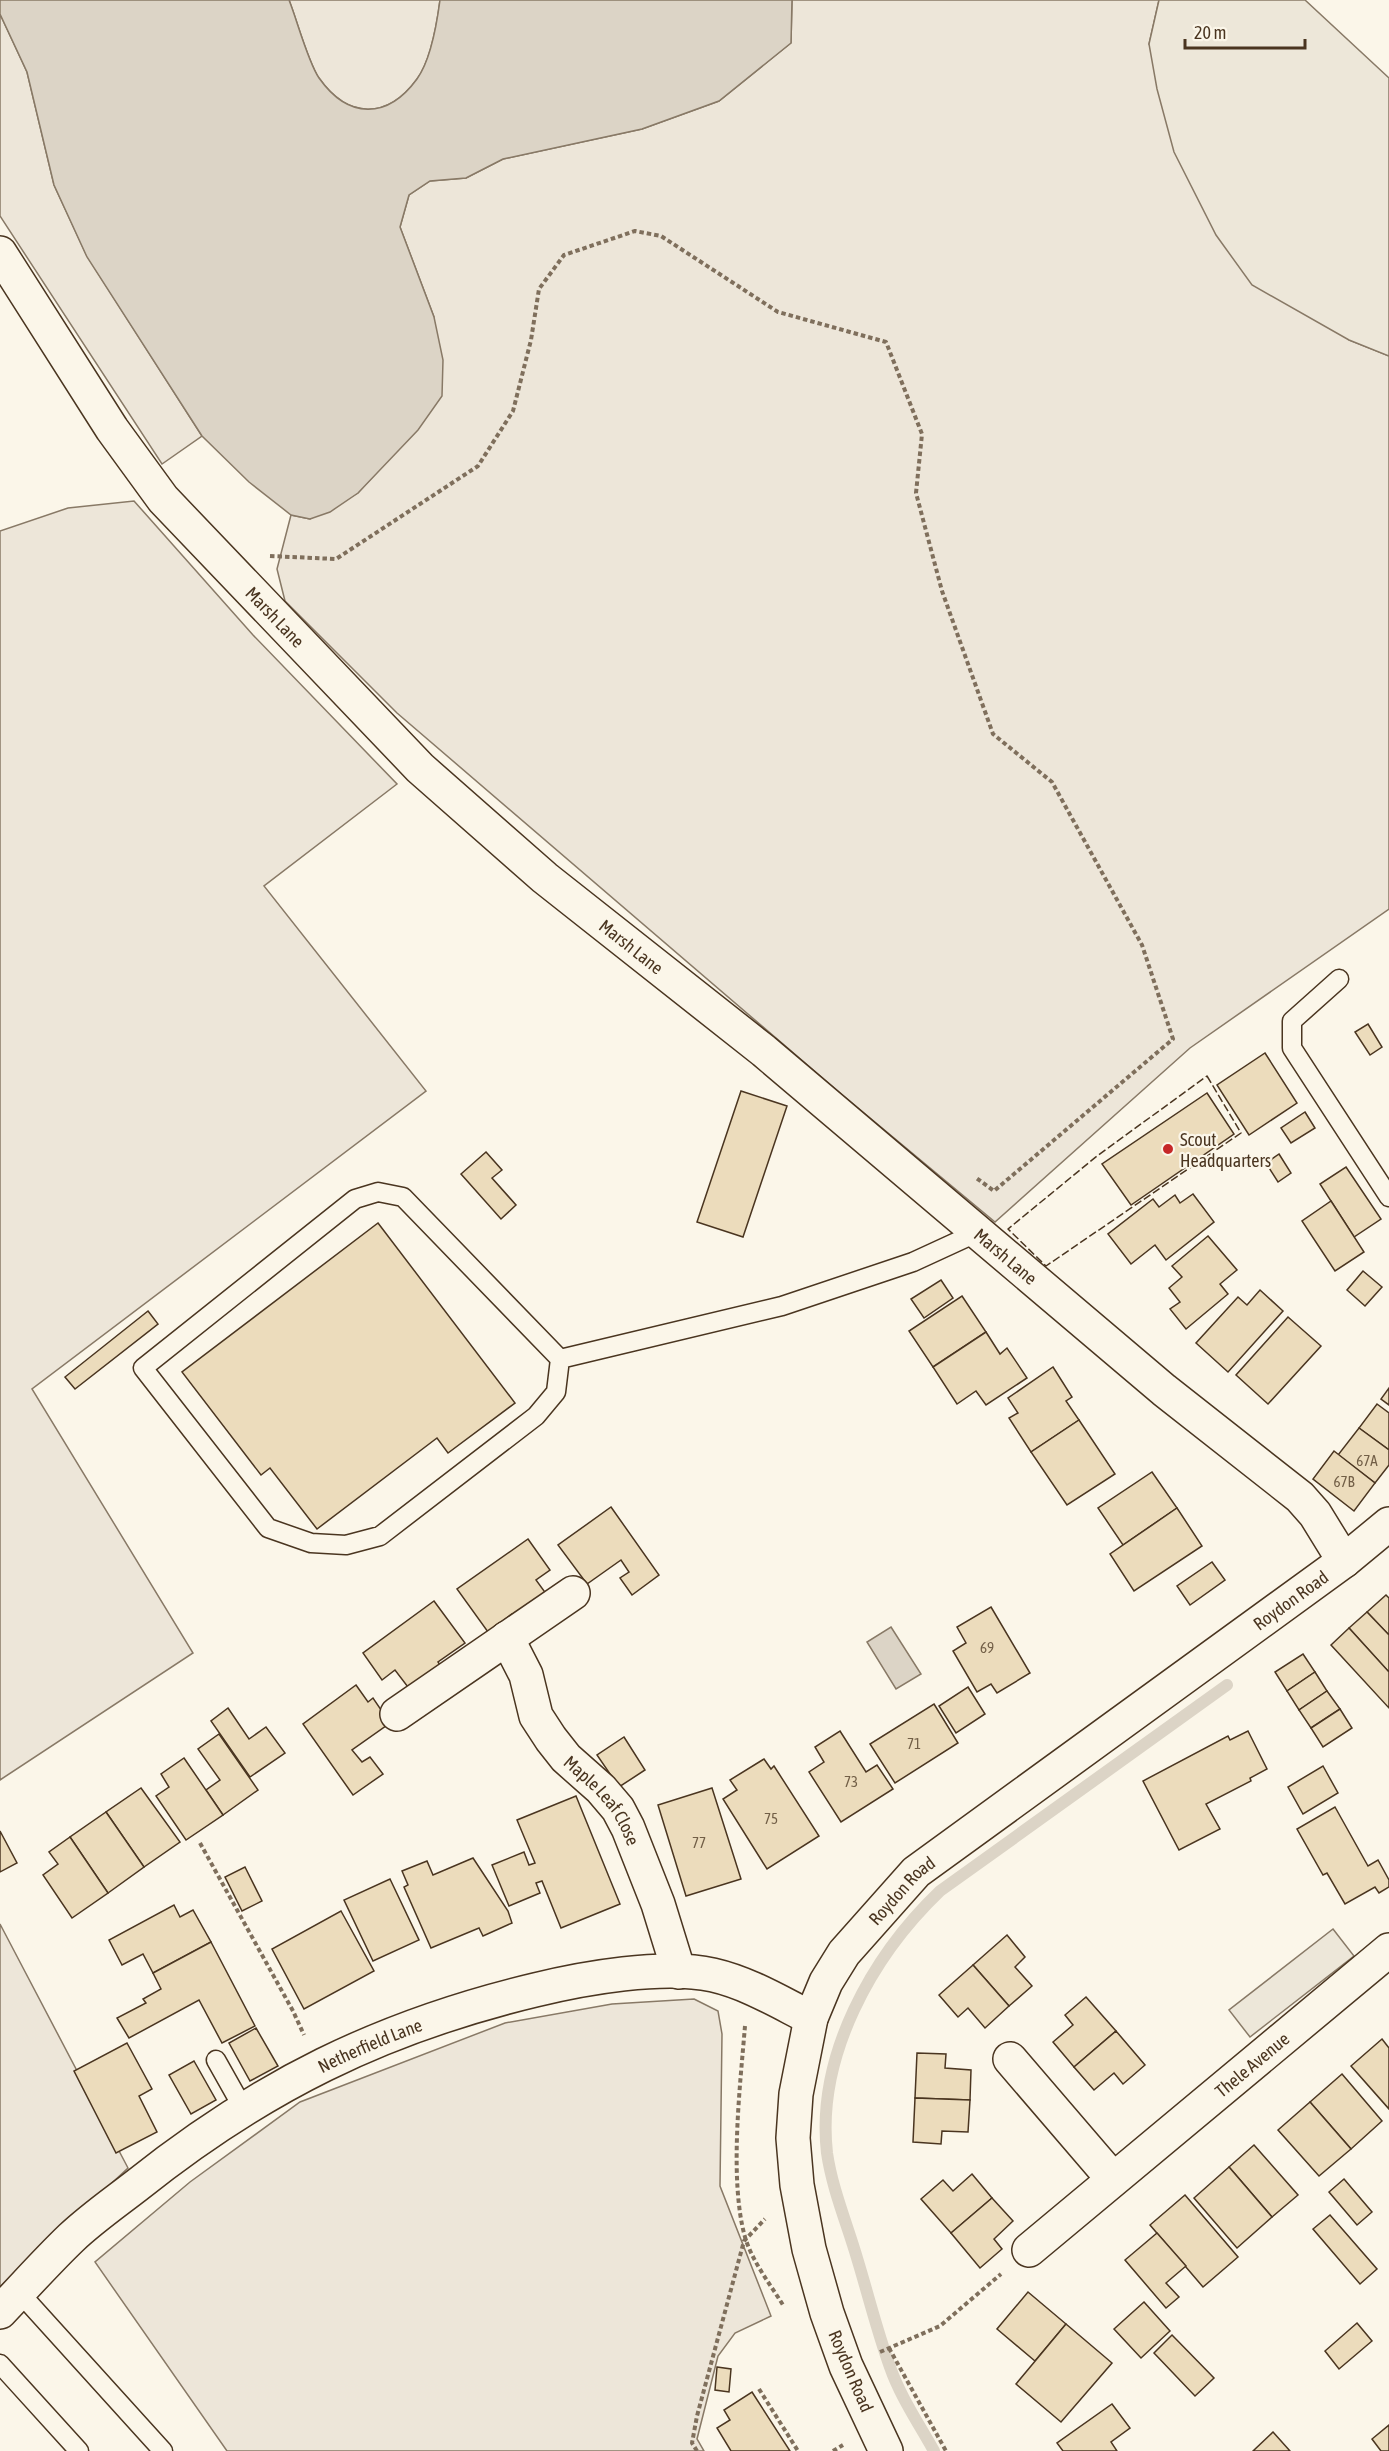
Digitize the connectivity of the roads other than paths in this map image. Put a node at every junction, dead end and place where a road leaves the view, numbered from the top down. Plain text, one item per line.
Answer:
1 (0, 253) edge
2 (1339, 979) dead end
3 (1389, 1197) edge
4 (976, 1233) junction
5 (560, 1359) junction
6 (1389, 1524) edge
7 (1344, 1561) junction
8 (573, 1593) dead end
9 (507, 1638) junction
10 (397, 1714) dead end
11 (1389, 1950) edge
12 (680, 1972) junction
13 (811, 2018) junction
14 (1010, 2059) dead end
15 (216, 2060) dead end
16 (243, 2108) junction
17 (1113, 2179) junction
18 (1029, 2250) road end
19 (10, 2302) edge
20 (0, 2364) edge
21 (79, 2451) edge
22 (163, 2451) edge
23 (886, 2451) edge

1 - 4 street, Marsh Lane
2 - 3 lane
4 - 5 lane
4 - 7 street, Marsh Lane
5 - 5 lane
6 - 7 street, Roydon Road
7 - 13 street, Roydon Road
8 - 9 street
9 - 10 street
9 - 12 street, Maple Leaf Close
11 - 17 street, Thele Avenue
12 - 13 street, Netherfield Lane
12 - 16 street, Netherfield Lane
13 - 23 street, Roydon Road
14 - 17 street
15 - 16 lane
16 - 19 street, Netherfield Lane
17 - 18 street, Thele Avenue
19 - 22 lane
20 - 21 lane

